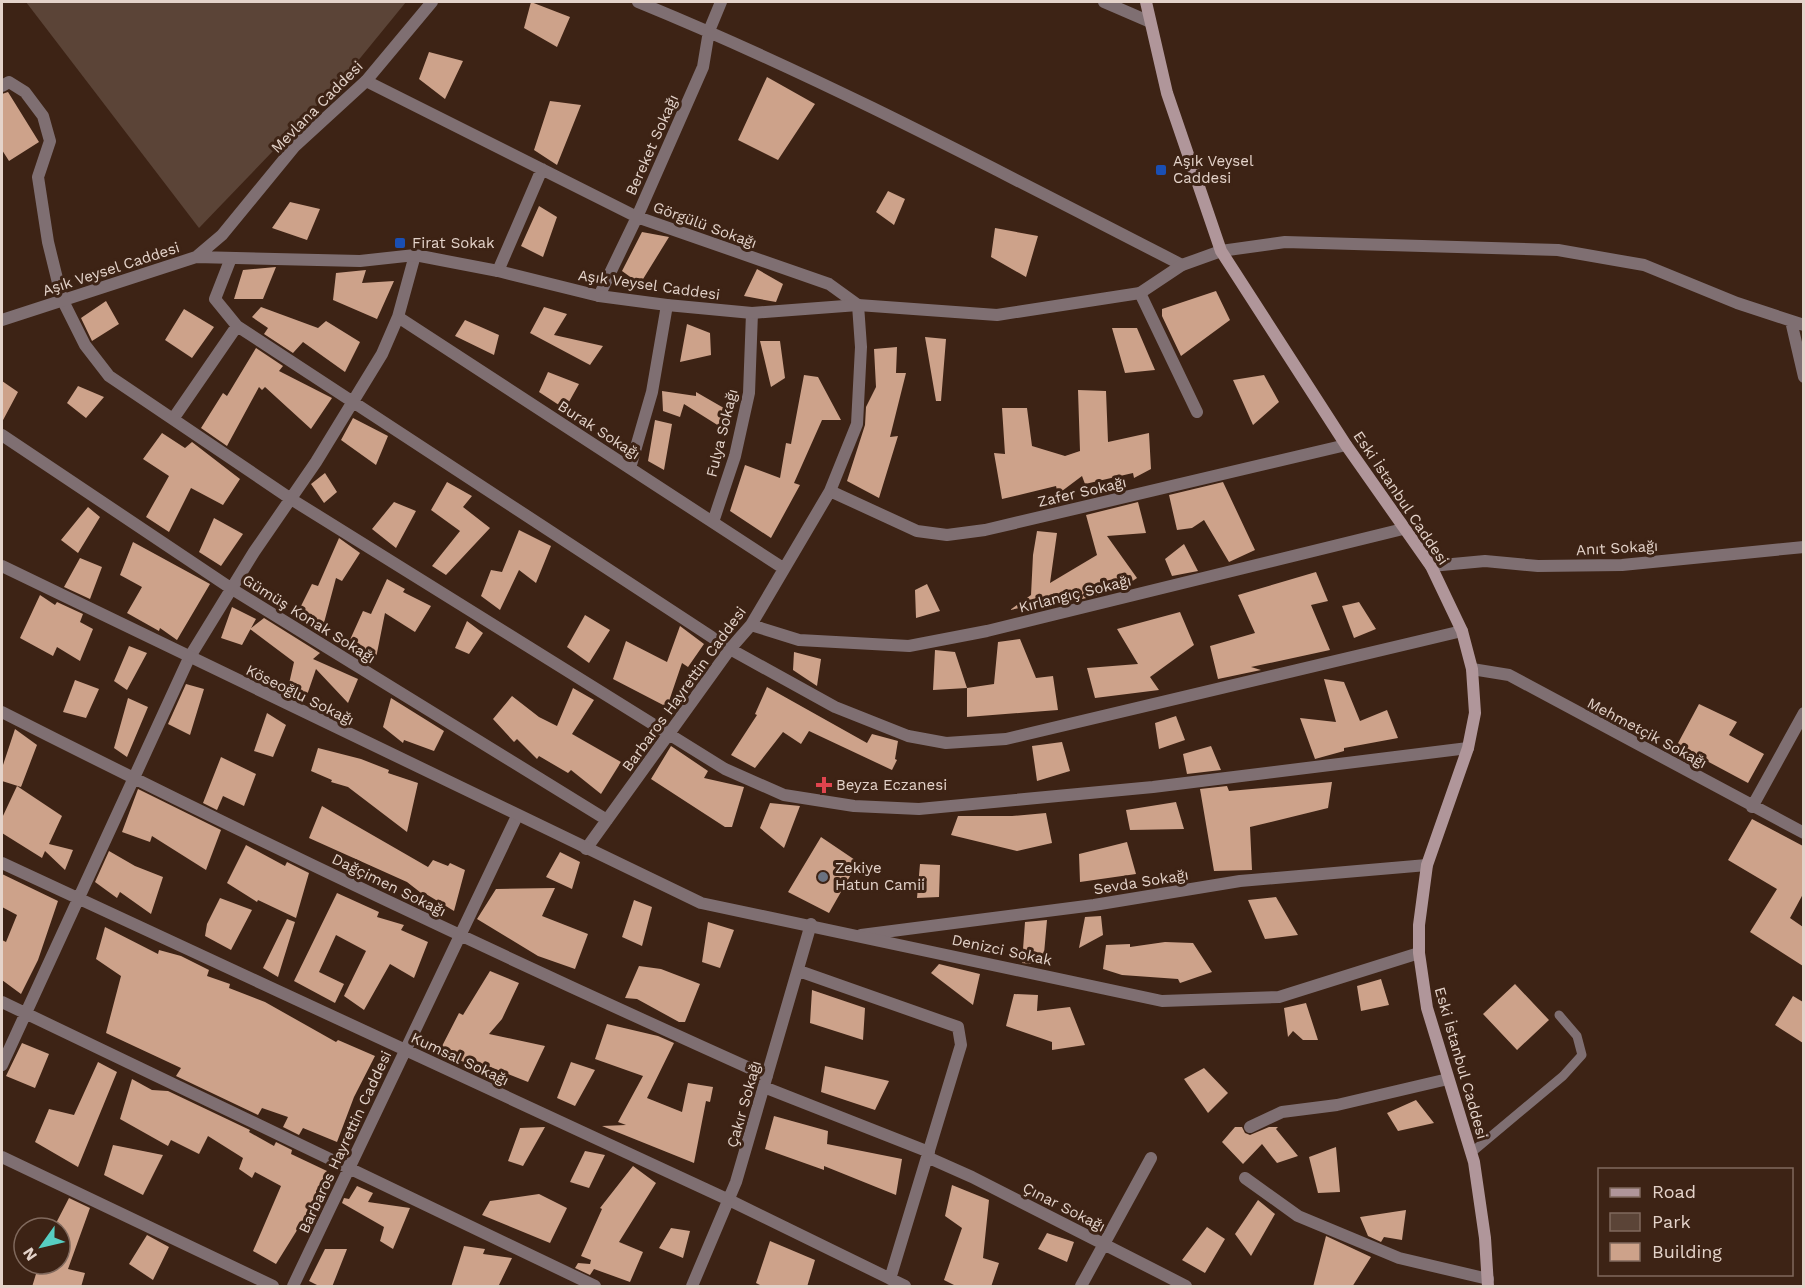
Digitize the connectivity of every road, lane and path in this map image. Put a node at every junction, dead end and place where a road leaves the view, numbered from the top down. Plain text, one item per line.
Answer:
1 (432, 2) edge
2 (638, 2) edge
3 (721, 2) edge
4 (1104, 2) edge
5 (1146, 2) edge
6 (1148, 21) junction
7 (709, 31) junction
8 (366, 81) junction
9 (2, 86) edge
10 (542, 169) junction
11 (638, 217) junction
12 (1221, 251) junction
13 (415, 255) junction
14 (196, 257) junction
15 (231, 258) junction
16 (1182, 265) junction
17 (498, 271) junction
18 (1140, 293) junction
19 (599, 296) junction
20 (62, 299) junction
21 (858, 304) junction
22 (667, 305) junction
23 (752, 313) junction
24 (398, 317) junction
25 (2, 320) edge
26 (1797, 323) edge
27 (237, 326) junction
28 (1803, 377) edge
29 (352, 403) junction
30 (1197, 412) dead end
31 (173, 419) junction
32 (2, 435) edge
33 (1346, 445) junction
34 (630, 468) junction
35 (830, 491) junction
36 (291, 499) junction
37 (713, 522) junction
38 (1403, 529) junction
39 (1803, 547) edge
40 (2, 566) edge
41 (1431, 566) junction
42 (783, 568) junction
43 (232, 589) junction
44 (751, 625) junction
45 (1462, 631) junction
46 (730, 649) junction
47 (189, 658) junction
48 (1472, 669) junction
49 (2, 712) edge
50 (1803, 713) edge
51 (669, 734) junction
52 (1468, 748) junction
53 (134, 779) junction
54 (1752, 807) junction
55 (517, 816) junction
56 (607, 820) junction
57 (1803, 833) edge
58 (586, 849) junction
59 (2, 863) edge
60 (1427, 865) junction
61 (78, 899) junction
62 (811, 924) junction
63 (861, 935) junction
64 (460, 936) junction
65 (1419, 953) junction
66 (799, 971) junction
67 (2, 1002) edge
68 (26, 1012) junction
69 (1559, 1015) dead end
70 (405, 1050) junction
71 (2, 1065) edge
72 (1448, 1079) junction
73 (766, 1082) junction
74 (1250, 1127) dead end
75 (1471, 1153) junction
76 (928, 1154) junction
77 (2, 1157) edge
78 (1151, 1158) dead end
79 (349, 1168) junction
80 (1245, 1178) dead end
81 (729, 1200) junction
82 (1104, 1244) junction
83 (890, 1279) junction
84 (1488, 1283) edge
85 (273, 1287) edge
86 (292, 1287) edge
87 (595, 1287) edge
88 (692, 1287) edge
89 (905, 1287) edge
90 (1081, 1287) edge
91 (1186, 1287) edge

1 - 8 street, Mevlana Caddesi
2 - 7 street
3 - 7 street, Bereket Sokağı
4 - 6 street
5 - 6 main road, Eski İstanbul Caddesi
6 - 12 main road, Eski İstanbul Caddesi
7 - 11 street, Bereket Sokağı
7 - 16 street
8 - 10 street, Görgülü Sokağı
8 - 14 street, Mevlana Caddesi
9 - 20 street
10 - 11 street, Görgülü Sokağı
10 - 17 street
11 - 19 street, Bereket Sokağı
11 - 21 street, Görgülü Sokağı
12 - 16 street, Aşık Veysel Caddesi
12 - 26 street, Aşık Veysel Caddesi
12 - 33 main road, Eski İstanbul Caddesi
13 - 15 street, Aşık Veysel Caddesi
13 - 17 street, Aşık Veysel Caddesi
13 - 24 street
14 - 15 street, Aşık Veysel Caddesi
14 - 20 street, Aşık Veysel Caddesi
15 - 27 street
16 - 18 street, Aşık Veysel Caddesi
17 - 19 street, Aşık Veysel Caddesi
18 - 21 street, Aşık Veysel Caddesi
18 - 30 street
19 - 22 street, Aşık Veysel Caddesi
20 - 25 street, Aşık Veysel Caddesi
20 - 31 street
21 - 23 street, Aşık Veysel Caddesi
21 - 35 street, Barbaros Hayrettin Caddesi
22 - 23 street, Aşık Veysel Caddesi
22 - 34 street
23 - 37 street, Fulya Sokağı
24 - 29 street
24 - 34 street, Burak Sokağı
26 - 28 street
27 - 29 street
27 - 31 street
29 - 36 street
29 - 46 street
31 - 36 street
32 - 43 street, Gümüş Konak Sokağı
33 - 35 street, Zafer Sokağı
33 - 38 main road, Eski İstanbul Caddesi
34 - 37 street, Burak Sokağı
35 - 42 street, Barbaros Hayrettin Caddesi
36 - 43 street
36 - 51 street
37 - 42 street, Burak Sokağı
38 - 41 main road, Eski İstanbul Caddesi
38 - 44 street, Kırlangıç Sokağı
39 - 41 street, Anıt Sokağı
40 - 47 street, Köseoğlu Sokağı
41 - 45 main road, Eski İstanbul Caddesi
42 - 44 street, Barbaros Hayrettin Caddesi
43 - 47 street
43 - 56 street, Gümüş Konak Sokağı
44 - 46 street, Barbaros Hayrettin Caddesi
45 - 46 street
45 - 48 main road, Eski İstanbul Caddesi
46 - 51 street, Barbaros Hayrettin Caddesi
47 - 53 street
47 - 55 street, Köseoğlu Sokağı
48 - 52 main road, Eski İstanbul Caddesi
48 - 54 street, Mehmetçik Sokağı
49 - 53 street, Dağçimen Sokağı
50 - 54 street
51 - 52 street
51 - 56 street, Barbaros Hayrettin Caddesi
52 - 60 main road, Eski İstanbul Caddesi
53 - 61 street
53 - 64 street, Dağçimen Sokağı
54 - 57 street, Mehmetçik Sokağı
55 - 58 street, Köseoğlu Sokağı
55 - 64 street, Barbaros Hayrettin Caddesi
56 - 58 street, Barbaros Hayrettin Caddesi
58 - 62 street, Denizci Sokak
59 - 61 street, Kumsal Sokağı
60 - 63 street, Sevda Sokağı
60 - 65 main road, Eski İstanbul Caddesi
61 - 68 street
61 - 70 street, Kumsal Sokağı
62 - 63 street, Denizci Sokak
62 - 66 street, Çakır Sokağı
63 - 65 street, Denizci Sokak
64 - 70 street, Barbaros Hayrettin Caddesi
64 - 73 street, Dağçimen Sokağı
65 - 72 main road, Eski İstanbul Caddesi
66 - 73 street, Çakır Sokağı
66 - 76 street
67 - 68 street
68 - 71 street
68 - 79 street
69 - 75 lane
70 - 79 street, Barbaros Hayrettin Caddesi
70 - 81 street, Kumsal Sokağı
72 - 74 street
72 - 75 main road, Eski İstanbul Caddesi
73 - 76 street, Çınar Sokağı
73 - 81 street, Çakır Sokağı
75 - 84 main road, Eski İstanbul Caddesi
76 - 82 street, Çınar Sokağı
76 - 83 street
77 - 85 street
78 - 82 street
79 - 86 street, Barbaros Hayrettin Caddesi
79 - 87 street
80 - 84 street
81 - 83 street, Kumsal Sokağı
81 - 88 street, Çakır Sokağı
82 - 90 street
82 - 91 street, Çınar Sokağı
83 - 89 street, Kumsal Sokağı

